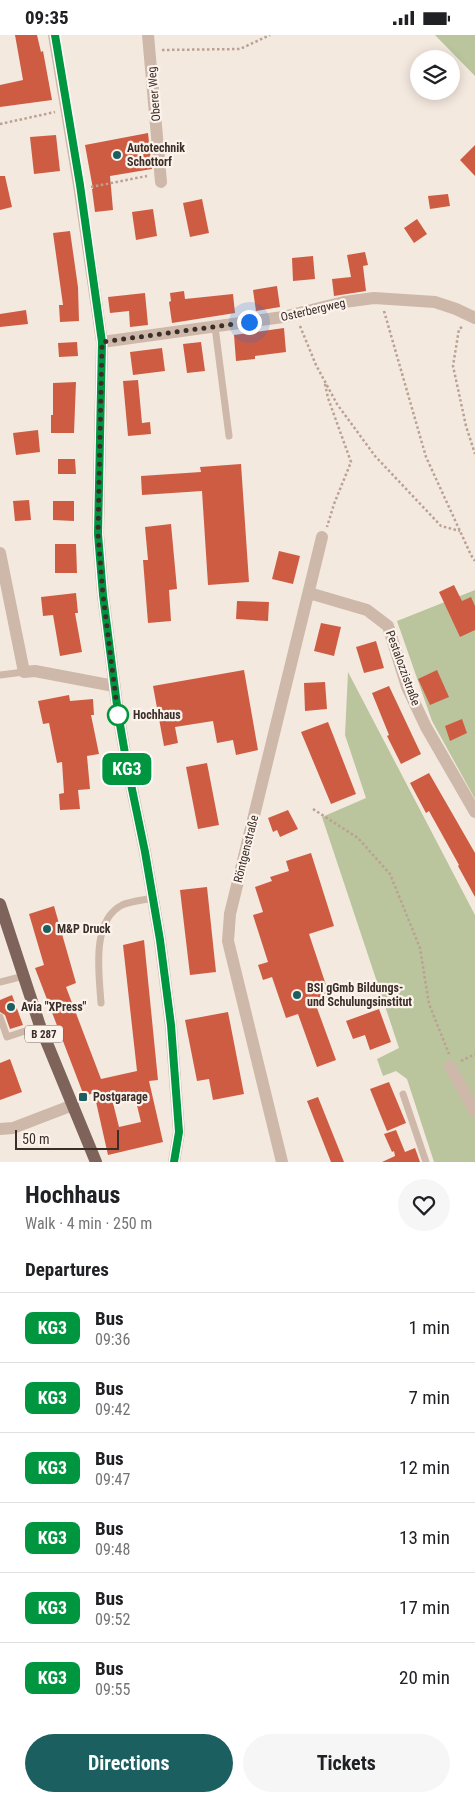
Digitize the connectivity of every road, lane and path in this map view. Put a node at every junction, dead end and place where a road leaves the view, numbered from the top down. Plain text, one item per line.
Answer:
1 (54, 35) edge
2 (148, 35) edge
3 (270, 35) edge
4 (150, 50) junction
5 (67, 109) junction
6 (0, 124) edge
7 (161, 178) joint
8 (80, 188) junction
9 (380, 298) junction
10 (294, 314) junction
11 (474, 319) edge
12 (215, 327) junction
13 (102, 342) junction
14 (325, 381) junction
15 (229, 436) dead end
16 (475, 454) edge
17 (460, 531) junction
18 (324, 533) joint
19 (0, 553) edge
20 (475, 561) edge
21 (309, 593) junction
22 (24, 672) junction
23 (0, 675) edge
24 (114, 686) junction
25 (313, 809) dead end
26 (475, 812) edge
27 (153, 898) junction
28 (0, 904) edge
29 (24, 976) junction
30 (0, 983) edge
31 (101, 1003) dead end
32 (0, 1017) edge
33 (40, 1025) junction
34 (450, 1061) joint
35 (403, 1093) dead end
36 (74, 1105) junction
37 (475, 1112) edge
38 (0, 1129) edge
39 (96, 1162) edge
40 (174, 1162) edge
41 (282, 1162) edge
42 (426, 1162) edge

1 - 5 street
2 - 4 street, Oberer Weg
3 - 4 path
4 - 7 street, Oberer Weg
5 - 6 path
5 - 8 street
7 - 8 path
8 - 13 street
9 - 10 street, Osterbergweg
9 - 11 street, Osterbergweg
9 - 17 path
10 - 12 street, Osterbergweg
10 - 14 path
11 - 16 path
12 - 13 street, Osterbergweg
12 - 15 lane
13 - 24 street
14 - 17 path
14 - 18 path
17 - 20 path
18 - 21 street, Röntgenstraße
19 - 22 street
21 - 26 street, Pestalozzistraße
21 - 41 street, Röntgenstraße
22 - 23 lane
22 - 24 street
24 - 27 street
25 - 34 path
27 - 31 lane
27 - 40 street
28 - 29 main road, B 287
29 - 30 lane
29 - 33 main road, B 287
32 - 33 lane
33 - 36 main road, B 287
34 - 37 street
35 - 42 lane
36 - 38 street
36 - 39 main road, B 287

